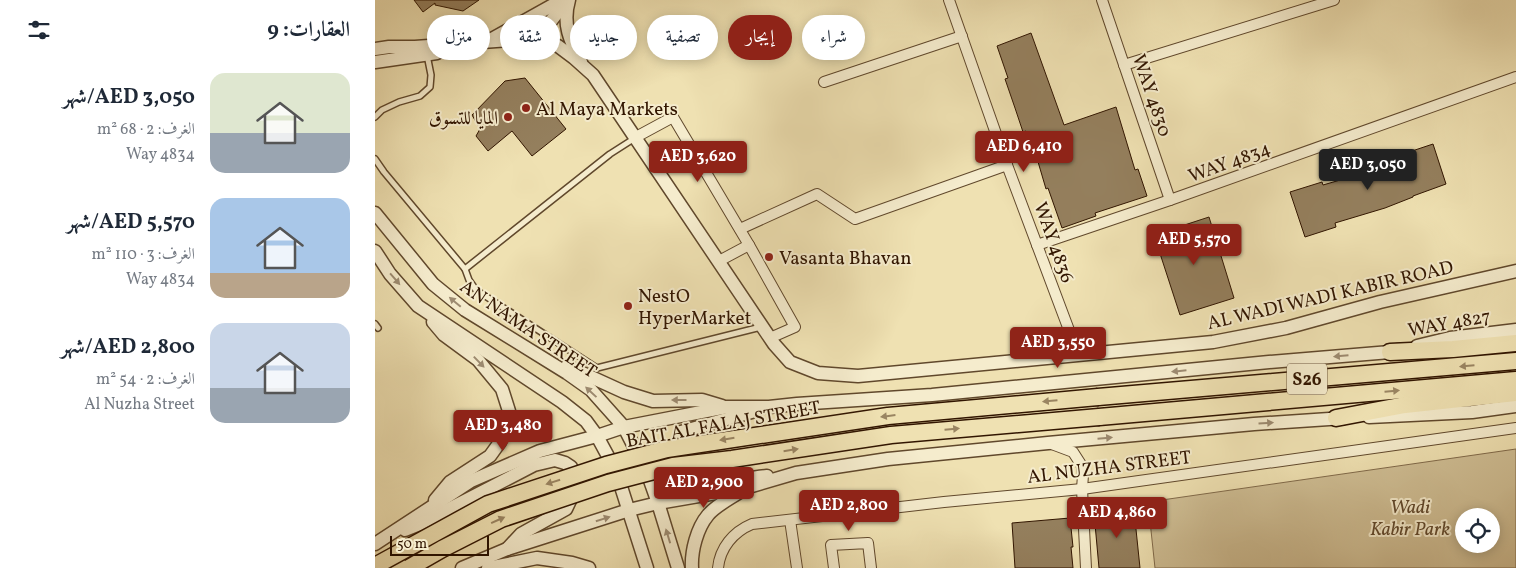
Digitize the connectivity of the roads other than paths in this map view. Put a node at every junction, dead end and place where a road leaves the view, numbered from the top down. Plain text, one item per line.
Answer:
1 (562, 0) edge
2 (568, 0) edge
3 (949, 0) edge
4 (1102, 0) edge
5 (1334, 0) edge
6 (556, 15) edge
7 (962, 36) junction
8 (490, 39) edge
9 (427, 46) edge
10 (560, 48) edge
11 (375, 49) edge
12 (427, 55) edge
13 (428, 60) edge
14 (375, 62) edge
15 (1124, 65) junction
16 (583, 66) junction
17 (1516, 77) edge
18 (823, 82) dead end
19 (375, 117) edge
20 (636, 137) junction
21 (375, 159) edge
22 (1007, 165) junction
23 (1170, 200) junction
24 (375, 213) edge
25 (740, 230) junction
26 (749, 245) junction
27 (1037, 245) junction
28 (375, 251) edge
29 (719, 261) junction
30 (465, 269) junction
31 (1516, 272) edge
32 (418, 306) junction
33 (1516, 330) edge
34 (766, 332) junction
35 (1516, 344) edge
36 (1390, 352) junction
37 (1078, 354) junction
38 (541, 356) junction
39 (1516, 361) edge
40 (1516, 380) edge
41 (1516, 392) edge
42 (1516, 406) edge
43 (727, 407) junction
44 (769, 407) junction
45 (1336, 418) junction
46 (624, 427) junction
47 (1516, 428) edge
48 (597, 436) junction
49 (1048, 443) junction
50 (796, 473) junction
51 (745, 488) junction
52 (1082, 489) junction
53 (658, 503) junction
54 (427, 509) junction
55 (629, 510) junction
56 (790, 520) junction
57 (379, 541) edge
58 (507, 549) junction
59 (375, 566) edge
60 (409, 568) edge
61 (462, 568) edge
62 (488, 568) edge
63 (589, 568) edge
64 (647, 568) edge
65 (678, 568) edge
66 (692, 568) edge
67 (718, 568) edge
68 (797, 568) edge
69 (834, 568) edge
70 (871, 568) edge
71 (1086, 568) edge

1 - 8 street
2 - 6 street
2 - 16 street
3 - 7 street, WAY 4836
4 - 15 street, WAY 4830
5 - 15 street
7 - 18 street
7 - 22 street, WAY 4836
9 - 11 street
10 - 16 street, AL WADI WADI KABIR ROAD
12 - 14 street
13 - 19 lane
15 - 23 street, WAY 4830
16 - 20 street, AL WADI WADI KABIR ROAD
17 - 23 street, WAY 4834
20 - 25 street
20 - 29 street, AL WADI WADI KABIR ROAD
20 - 30 lane
21 - 30 lane
22 - 25 street
22 - 27 street, WAY 4836
23 - 27 street, WAY 4834
38 -> 24 street, AN NAMA STREET
25 - 26 street
26 - 29 street
26 - 34 street
27 - 37 street, WAY 4836
28 -> 32 street
29 - 34 street, AL WADI WADI KABIR ROAD
30 - 34 lane
31 - 37 street, AL WADI WADI KABIR ROAD
32 - 48 street
32 -> 54 street
33 - 36 street, WAY 4827
34 - 37 street, AL WADI WADI KABIR ROAD
35 - 36 main road
36 -> 44 street, WAY 4827
43 -> 38 street
46 -> 38 street, AN NAMA STREET
39 -> 59 main road, BAIT AL FALAJ STREET / S26, bridge
60 -> 40 main road, BAIT AL FALAJ STREET / S26, bridge
41 - 45 main road
42 - 45 street
43 - 44 street
43 - 46 street
44 - 50 street
49 -> 45 street
46 - 48 street
46 - 53 street, AN NAMA STREET
47 - 52 street, AL NUZHA STREET
48 - 54 street
48 - 55 street
49 - 50 street
49 - 52 street
50 - 51 street
51 - 53 street
51 - 66 street
52 - 56 street, AL NUZHA STREET
52 - 71 street
53 - 55 street
65 -> 53 street, AN NAMA STREET
54 - 57 street
58 -> 55 street
55 - 64 street
56 - 67 street, AL NUZHA STREET
56 - 68 street
57 - 58 street
58 - 61 street
62 - 63 street
69 - 70 street

